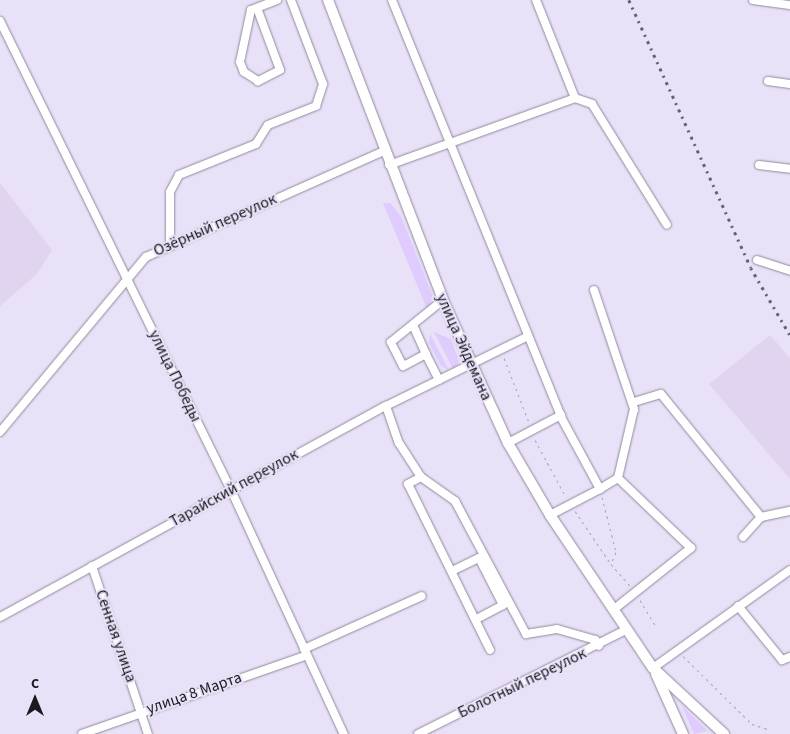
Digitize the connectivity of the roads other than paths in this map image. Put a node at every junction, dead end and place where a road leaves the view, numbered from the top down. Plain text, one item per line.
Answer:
1 (277, 0) edge
2 (291, 0) edge
3 (328, 0) edge
4 (392, 0) edge
5 (536, 0) edge
6 (753, 0) edge
7 (790, 5) edge
8 (258, 8) junction
9 (0, 21) edge
10 (768, 81) dead end
11 (790, 84) edge
12 (575, 98) junction
13 (448, 142) junction
14 (384, 151) junction
15 (389, 165) junction
16 (759, 165) dead end
17 (790, 169) edge
18 (667, 225) dead end
19 (170, 246) junction
20 (757, 260) dead end
21 (790, 271) edge
22 (128, 282) junction
23 (594, 290) dead end
24 (443, 300) junction
25 (413, 325) junction
26 (528, 336) junction
27 (426, 354) junction
28 (470, 365) junction
29 (439, 380) junction
30 (634, 402) junction
31 (386, 406) junction
32 (561, 415) junction
33 (0, 432) edge
34 (508, 443) junction
35 (421, 476) junction
36 (618, 478) junction
37 (600, 489) junction
38 (231, 490) junction
39 (790, 511) edge
40 (550, 515) junction
41 (761, 517) junction
42 (743, 537) dead end
43 (92, 566) junction
44 (790, 570) edge
45 (452, 571) junction
46 (422, 596) dead end
47 (738, 606) junction
48 (613, 610) junction
49 (0, 617) edge
50 (477, 619) junction
51 (626, 630) junction
52 (599, 646) junction
53 (490, 650) dead end
54 (306, 652) junction
55 (790, 657) edge
56 (653, 668) junction
57 (141, 710) junction
58 (82, 734) edge
59 (148, 734) edge
60 (344, 734) edge
61 (418, 734) edge
62 (684, 734) edge
63 (724, 734) edge

1 - 8 street
2 - 19 street
3 - 14 main road, улица Эйдемана
4 - 13 street
5 - 12 street
6 - 7 street
8 - 8 street
9 - 22 street, улица Победы
10 - 11 street
12 - 13 street
12 - 18 street
13 - 15 street
13 - 26 street
14 - 15 main road, улица Эйдемана
14 - 19 street, Озёрный переулок
15 - 24 main road, улица Эйдемана
16 - 17 street
19 - 22 street, Озёрный переулок
20 - 21 street
22 - 33 street, Озёрный переулок
22 - 38 street, улица Победы
23 - 30 street
24 - 25 street
24 - 28 main road, улица Эйдемана
25 - 27 street
25 - 27 street
26 - 28 street, Тарайский переулок
26 - 32 street
27 - 29 street
28 - 29 street, Тарайский переулок
28 - 34 main road, улица Эйдемана
29 - 31 street, Тарайский переулок
30 - 36 street
30 - 41 street
31 - 35 street
31 - 38 street, Тарайский переулок
32 - 34 street
32 - 37 street
34 - 40 main road, улица Эйдемана
35 - 45 street
35 - 52 street
36 - 37 street
36 - 48 street
37 - 40 street
38 - 43 street, Тарайский переулок
38 - 54 street, улица Победы
39 - 41 street
40 - 48 main road, улица Эйдемана
41 - 42 street
43 - 49 street, Тарайский переулок
43 - 57 street, Сенная улица
44 - 47 street
45 - 50 street
45 - 50 street
46 - 54 street, улица 8 Марта
47 - 55 street
47 - 56 street
48 - 51 main road, улица Эйдемана
50 - 53 street
51 - 52 street, Болотный переулок
51 - 56 main road, улица Эйдемана
52 - 61 street, Болотный переулок
54 - 57 street, улица 8 Марта
54 - 60 street, улица Победы
56 - 62 main road
56 - 63 main road
57 - 58 street, улица 8 Марта
57 - 59 street, Сенная улица

